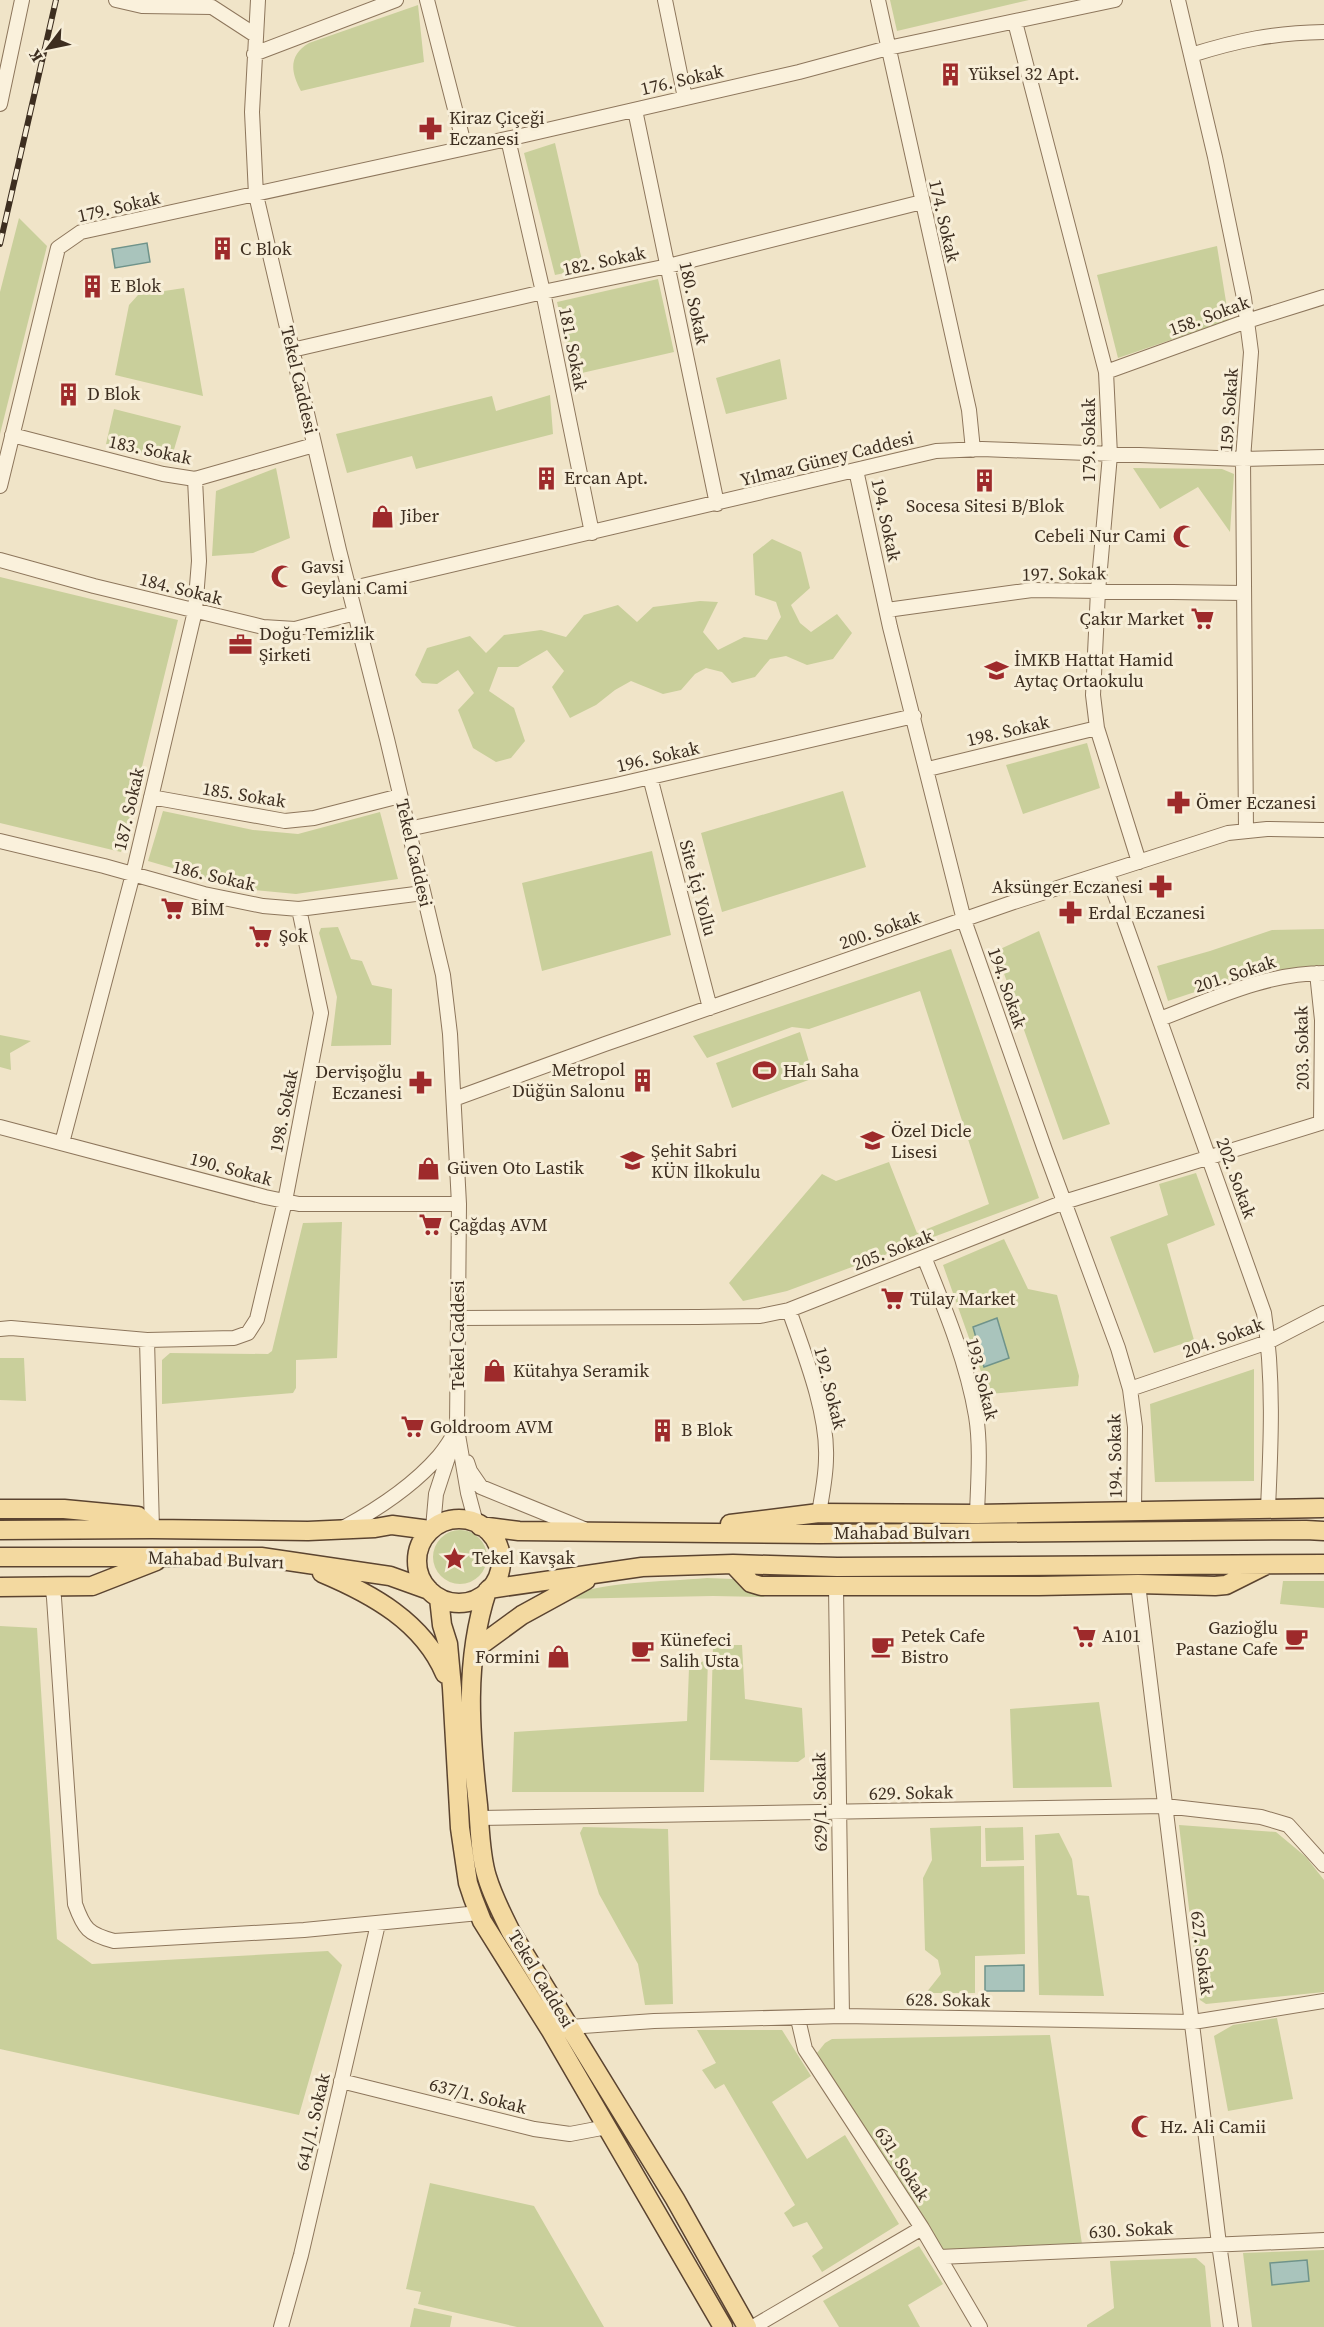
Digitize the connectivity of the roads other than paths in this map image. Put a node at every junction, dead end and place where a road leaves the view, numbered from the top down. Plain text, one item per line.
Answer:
1 (22, 0) edge
2 (116, 0) edge
3 (258, 0) edge
4 (396, 0) edge
5 (427, 0) edge
6 (665, 0) edge
7 (878, 0) edge
8 (1115, 0) edge
9 (1178, 0) edge
10 (212, 4) edge
11 (1015, 22) junction
12 (1324, 33) edge
13 (255, 35) junction
14 (888, 48) junction
15 (254, 54) junction
16 (1191, 55) junction
17 (685, 98) junction
18 (0, 104) edge
19 (635, 110) junction
20 (508, 139) junction
21 (465, 148) junction
22 (256, 195) junction
23 (922, 202) junction
24 (668, 266) junction
25 (543, 292) junction
26 (1324, 297) edge
27 (1247, 321) junction
28 (292, 350) junction
29 (1106, 372) junction
30 (12, 435) junction
31 (314, 445) junction
32 (973, 450) junction
33 (1110, 455) junction
34 (1324, 457) edge
35 (1243, 459) junction
36 (856, 470) junction
37 (195, 479) junction
38 (0, 486) edge
39 (717, 504) junction
40 (592, 533) junction
41 (0, 560) edge
42 (349, 589) junction
43 (1098, 591) junction
44 (1243, 593) junction
45 (887, 610) junction
46 (195, 611) junction
47 (355, 613) junction
48 (914, 717) junction
49 (1097, 728) junction
50 (928, 769) junction
51 (650, 777) junction
52 (400, 796) junction
53 (151, 797) junction
54 (408, 829) junction
55 (1324, 830) edge
56 (1246, 831) junction
57 (0, 841) edge
58 (1139, 862) junction
59 (1107, 872) junction
60 (133, 874) junction
61 (423, 893) junction
62 (299, 909) junction
63 (964, 920) junction
64 (1320, 973) edge
65 (710, 1008) junction
66 (1160, 1019) junction
67 (454, 1099) junction
68 (1323, 1122) edge
69 (0, 1127) edge
70 (62, 1143) junction
71 (1209, 1156) junction
72 (285, 1201) junction
73 (1064, 1202) junction
74 (459, 1204) junction
75 (924, 1257) junction
76 (789, 1310) junction
77 (1324, 1313) edge
78 (459, 1318) junction
79 (0, 1329) edge
80 (147, 1340) junction
81 (1268, 1342) junction
82 (1130, 1389) junction
83 (457, 1429) junction
84 (1268, 1508) junction
85 (1323, 1508) edge
86 (0, 1509) edge
87 (1134, 1511) junction
88 (819, 1513) junction
89 (977, 1514) junction
90 (478, 1524) junction
91 (152, 1529) junction
92 (431, 1529) junction
93 (0, 1530) edge
94 (340, 1530) junction
95 (1315, 1531) edge
96 (593, 1532) junction
97 (657, 1533) junction
98 (0, 1557) edge
99 (166, 1557) junction
100 (298, 1563) junction
101 (733, 1564) junction
102 (1268, 1564) junction
103 (1324, 1564) edge
104 (599, 1573) junction
105 (1138, 1584) junction
106 (52, 1586) junction
107 (0, 1587) edge
108 (836, 1587) junction
109 (488, 1590) junction
110 (434, 1594) junction
111 (474, 1650) junction
112 (452, 1688) junction
113 (1165, 1806) junction
114 (838, 1812) junction
115 (479, 1818) junction
116 (1324, 1865) edge
117 (479, 1913) junction
118 (378, 1924) junction
119 (1324, 2001) edge
120 (842, 2016) junction
121 (798, 2019) junction
122 (1193, 2022) junction
123 (570, 2027) junction
124 (341, 2081) junction
125 (607, 2127) junction
126 (922, 2228) junction
127 (1324, 2240) edge
128 (1219, 2244) junction
129 (939, 2257) junction
130 (281, 2327) edge
131 (723, 2327) edge
132 (747, 2327) edge
133 (753, 2327) edge
134 (980, 2327) edge
135 (1231, 2327) edge

1 - 18 street
2 - 10 street
3 - 13 street, Tekel Caddesi
4 - 15 street
5 - 21 street
6 - 17 street
7 - 14 street, 174. Sokak
8 - 11 street, 176. Sokak
9 - 16 street, 159. Sokak
10 - 13 street
11 - 14 street, 176. Sokak
11 - 29 street, 179. Sokak
12 - 16 street
13 - 15 street, Tekel Caddesi
14 - 17 street, 176. Sokak
14 - 23 street, 174. Sokak
15 - 22 street, Tekel Caddesi
16 - 27 street, 159. Sokak
17 - 19 street, 176. Sokak
19 - 20 street, 176. Sokak
19 - 24 street, 180. Sokak
20 - 21 street, 176. Sokak
20 - 25 street, 181. Sokak
21 - 22 street, 176. Sokak
22 - 28 street, Tekel Caddesi
22 - 30 street, 179. Sokak
23 - 24 street, 182. Sokak
23 - 32 street, 174. Sokak
24 - 25 street, 182. Sokak
24 - 39 street, 180. Sokak
25 - 28 street, 182. Sokak
25 - 40 street, 181. Sokak
26 - 27 street, 158. Sokak
27 - 29 street, 158. Sokak
27 - 35 street, 159. Sokak
28 - 31 street, Tekel Caddesi
29 - 33 street, 179. Sokak
30 - 37 street, 183. Sokak
30 - 38 street, 179. Sokak
31 - 37 street, 183. Sokak
31 - 42 street, Tekel Caddesi
32 - 33 street, Yılmaz Güney Caddesi
32 - 36 street, Yılmaz Güney Caddesi
33 - 35 street, Yılmaz Güney Caddesi
33 - 43 street, 179. Sokak
34 - 35 street, Yılmaz Güney Caddesi
35 - 44 street, 159. Sokak
36 - 39 street, Yılmaz Güney Caddesi
36 - 45 street, 194. Sokak
37 - 46 street, 187. Sokak
39 - 40 street, Yılmaz Güney Caddesi
40 - 42 street, Yılmaz Güney Caddesi
41 - 46 street, 184. Sokak
42 - 47 street, Tekel Caddesi
43 - 44 street, 197. Sokak
43 - 45 street, 197. Sokak
43 - 49 street, 179. Sokak
44 - 56 street, 159. Sokak
45 - 48 street, 194. Sokak
46 - 47 street, 184. Sokak
46 - 53 street, 187. Sokak
47 - 52 street, Tekel Caddesi
48 - 50 street, 194. Sokak
48 - 51 street, 196. Sokak
49 - 50 street, 198. Sokak
49 - 58 street, 179. Sokak
50 - 63 street, 194. Sokak
51 - 54 street, 196. Sokak
51 - 65 street, Site İçi Yollu
52 - 53 street, 185. Sokak
52 - 54 street, Tekel Caddesi
53 - 60 street, 187. Sokak
54 - 61 street, Tekel Caddesi
55 - 56 street, 200. Sokak
56 - 58 street, 200. Sokak
57 - 60 street, 186. Sokak
58 - 59 street, 200. Sokak
59 - 63 street, 200. Sokak
59 - 66 street, 202. Sokak
60 - 62 street, 186. Sokak
60 - 70 street, 187. Sokak
61 - 62 street, 186. Sokak
61 - 67 street, Tekel Caddesi
62 - 72 street, 198. Sokak
63 - 65 street, 200. Sokak
63 - 73 street, 194. Sokak
64 - 66 street, 201. Sokak
64 - 68 street, 203. Sokak
65 - 67 street, 200. Sokak
66 - 71 street, 202. Sokak
67 - 74 street, Tekel Caddesi
68 - 71 street, 205. Sokak
69 - 70 street, 190. Sokak
70 - 72 street, 190. Sokak
71 - 73 street, 205. Sokak
71 - 81 street, 202. Sokak
72 - 74 street, 190. Sokak
72 - 80 street, 198. Sokak
73 - 75 street, 205. Sokak
73 - 82 street, 194. Sokak
74 - 78 street, Tekel Caddesi
75 - 76 street, 205. Sokak
75 - 89 street, 193. Sokak
76 - 78 street, 205. Sokak
76 - 88 street, 192. Sokak
77 - 81 street, 204. Sokak
78 - 83 street, Tekel Caddesi
79 - 80 street
80 - 91 street
81 - 82 street, 204. Sokak
81 - 84 street, 202. Sokak
82 - 87 street, 194. Sokak
83 - 90 street, Tekel Caddesi
83 - 92 street
83 - 94 street
83 - 96 street
84 - 85 main road
84 - 87 main road
85 - 95 main road
86 - 91 main road
87 - 89 main road
88 - 89 main road
88 - 97 main road
90 - 92 main road
90 - 96 main road, Mahabad Bulvarı
90 - 109 main road
91 - 93 main road, Mahabad Bulvarı
91 - 94 main road, Mahabad Bulvarı
92 - 94 main road, Mahabad Bulvarı
92 - 110 main road
95 - 97 main road, Mahabad Bulvarı
96 - 97 main road, Mahabad Bulvarı
98 - 99 main road, Mahabad Bulvarı
99 - 100 main road, Mahabad Bulvarı
99 - 106 main road
100 - 110 main road, Mahabad Bulvarı
100 - 112 main road
101 - 102 main road, Mahabad Bulvarı
101 - 104 main road, Mahabad Bulvarı
101 - 108 main road
102 - 103 main road, Mahabad Bulvarı
102 - 105 main road
104 - 109 main road, Mahabad Bulvarı
104 - 111 main road
105 - 108 main road
105 - 113 street, 627. Sokak
106 - 107 main road
106 - 118 street
108 - 114 street, 629/1. Sokak
109 - 110 main road
109 - 111 main road, Tekel Caddesi
110 - 112 main road
111 - 115 main road, Tekel Caddesi
112 - 117 main road
113 - 114 street, 629. Sokak
113 - 116 street, 629. Sokak
113 - 122 street, 627. Sokak
114 - 115 street, 629. Sokak
114 - 120 street, 629/1. Sokak
115 - 123 main road, Tekel Caddesi
117 - 118 street
117 - 125 main road
118 - 124 street, 641/1. Sokak
119 - 122 street, 628. Sokak
120 - 121 street, 628. Sokak
120 - 122 street, 628. Sokak
121 - 123 street, 628. Sokak
121 - 126 street, 631. Sokak
122 - 128 street, 627. Sokak
123 - 132 main road, Tekel Caddesi
124 - 125 street, 637/1. Sokak
124 - 130 street, 641/1. Sokak
125 - 131 main road
126 - 129 street, 631. Sokak
126 - 133 street
127 - 128 street, 630. Sokak
128 - 129 street, 630. Sokak
128 - 135 street, 627. Sokak
129 - 134 street, 631. Sokak

